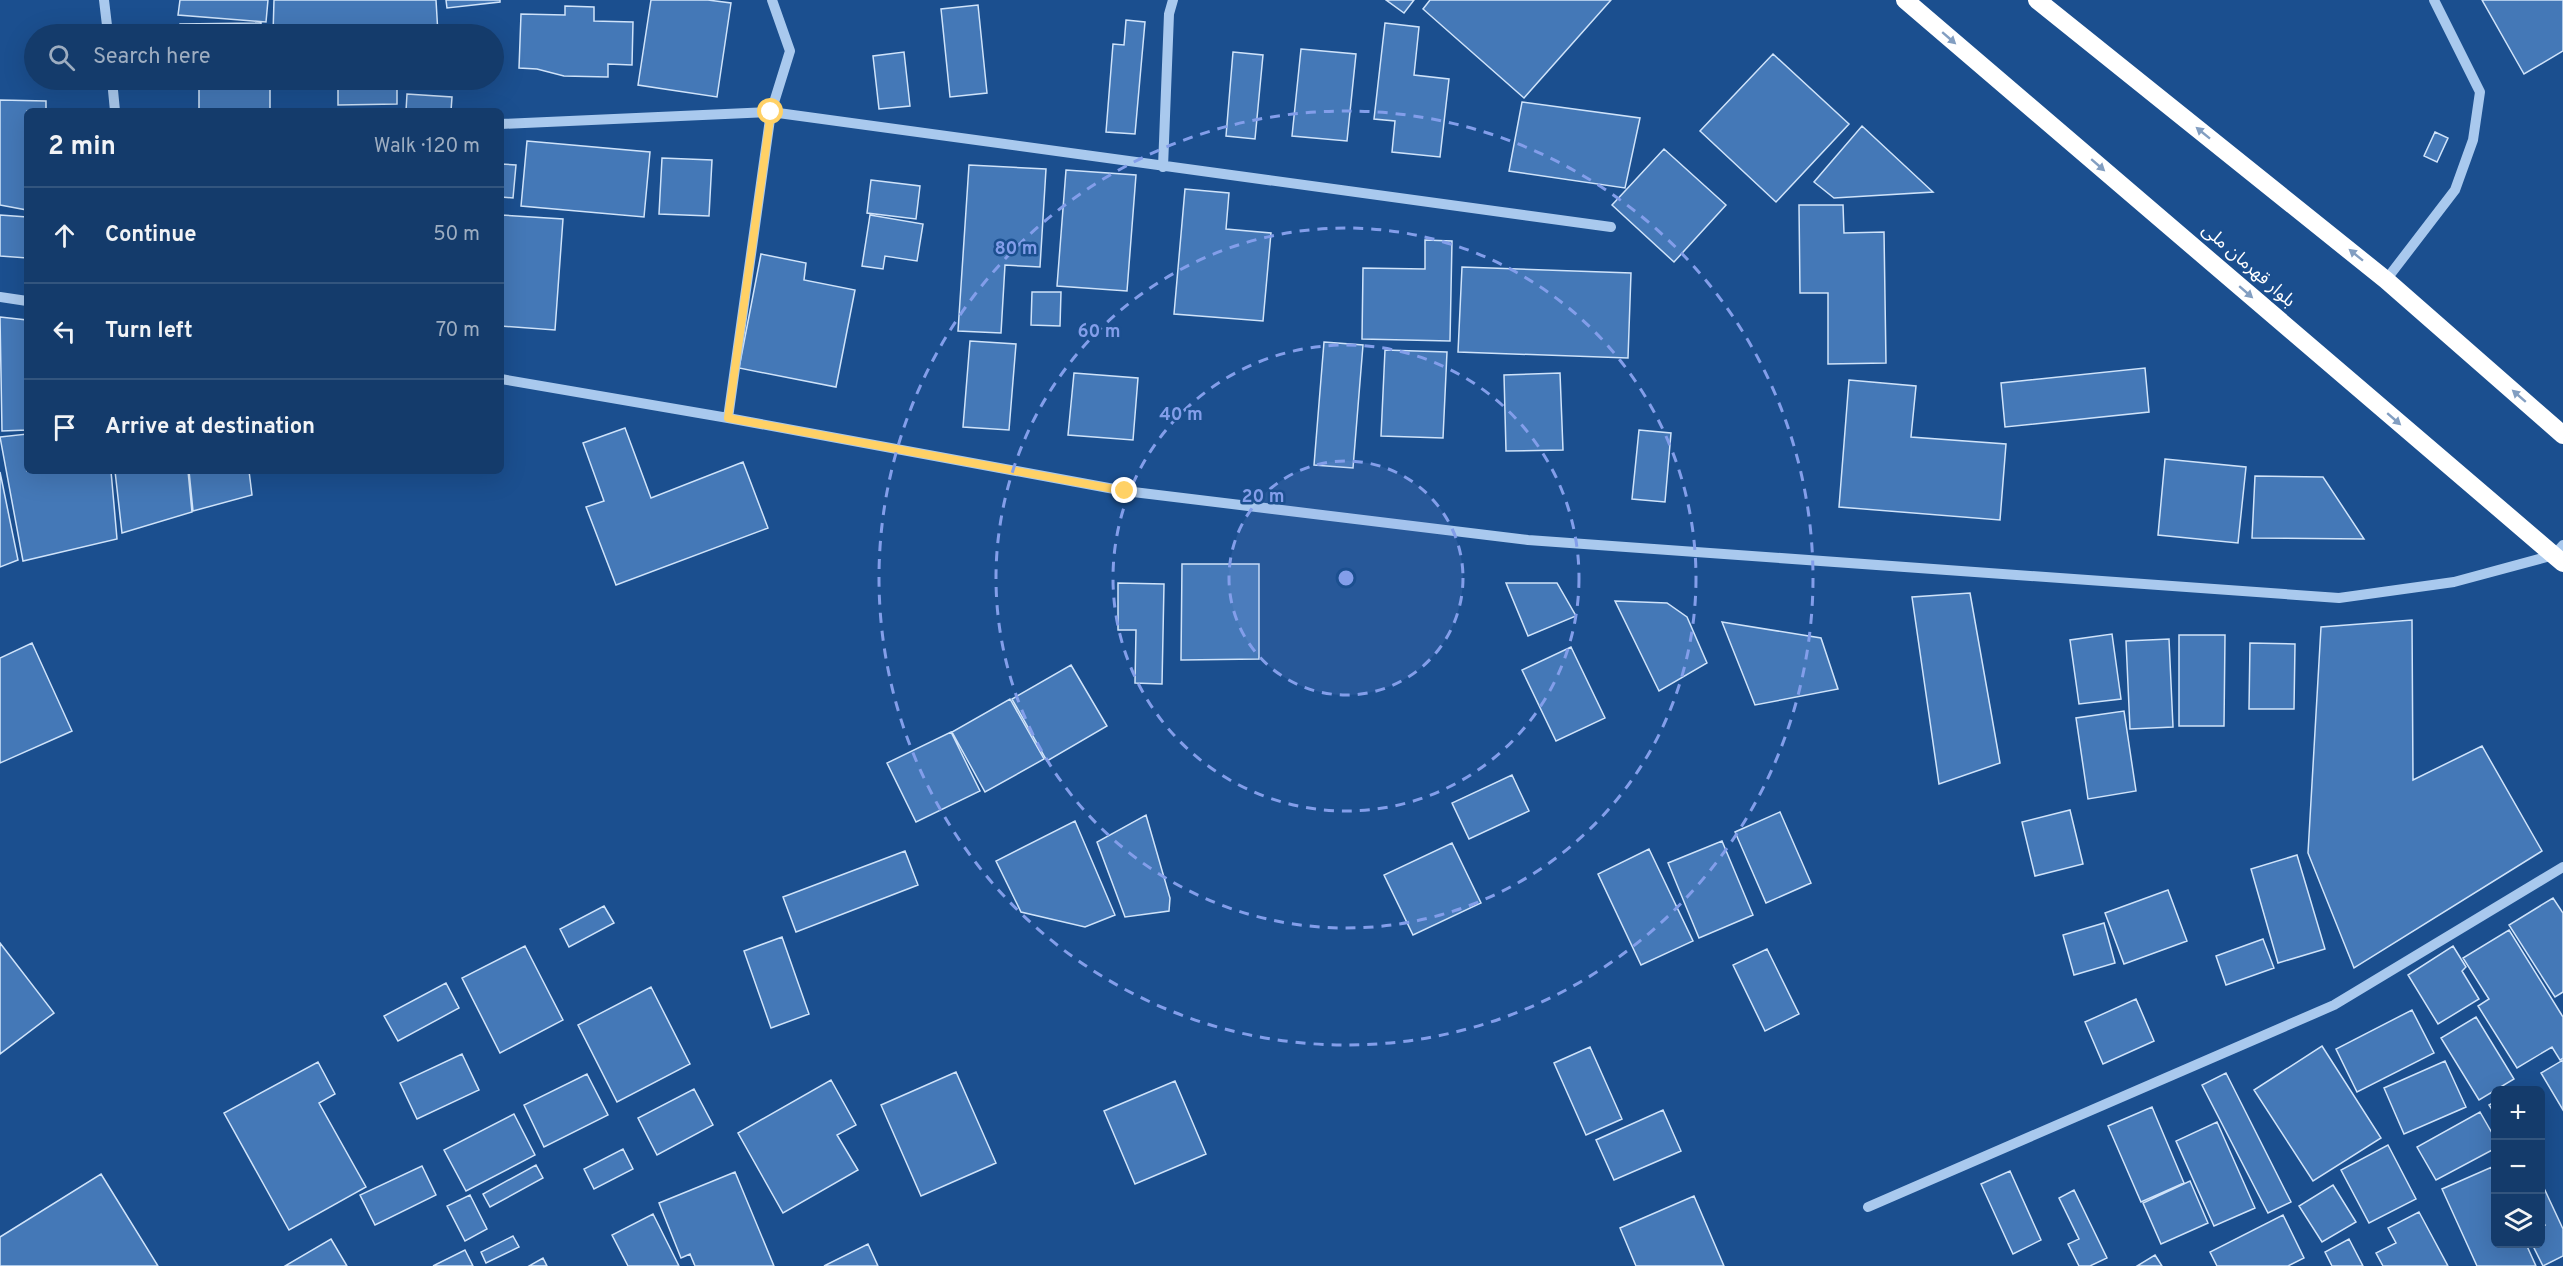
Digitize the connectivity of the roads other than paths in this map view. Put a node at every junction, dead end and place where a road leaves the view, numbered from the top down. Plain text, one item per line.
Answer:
1 (104, 0) edge
2 (772, 0) edge
3 (1173, 0) edge
4 (1905, 0) edge
5 (2037, 0) edge
6 (2434, 0) edge
7 (107, 24) edge
8 (113, 90) edge
9 (115, 108) edge
10 (771, 112) junction
11 (504, 124) edge
12 (1163, 167) junction
13 (1611, 226) dead end
14 (2386, 280) junction
15 (0, 297) edge
16 (24, 301) edge
17 (504, 380) edge
18 (728, 418) junction
19 (2563, 435) edge
20 (2560, 554) edge
21 (2563, 867) edge
22 (1868, 1207) dead end

1 - 7 street
2 - 10 street
3 - 12 street
4 -> 20 highway, بلوار قهرمان ملی
14 -> 5 highway
6 - 14 street
8 - 9 street
10 - 11 street
10 - 12 street
10 - 18 street
12 - 13 street
19 -> 14 highway
15 - 16 street
17 - 18 street
18 - 20 street
21 - 22 street

